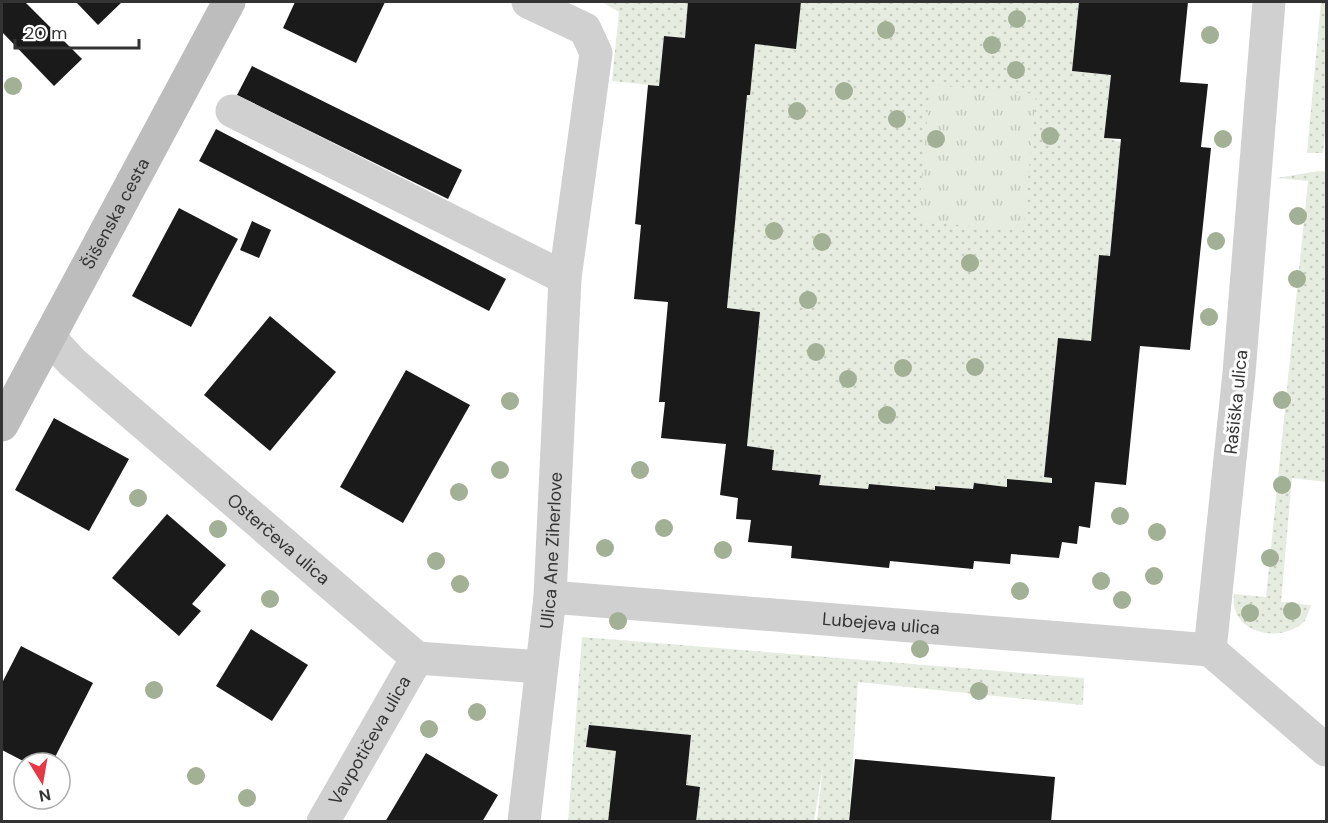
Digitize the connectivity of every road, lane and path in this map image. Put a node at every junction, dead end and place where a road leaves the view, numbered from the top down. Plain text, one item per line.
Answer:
1 (528, 2) edge
2 (1269, 2) edge
3 (224, 4) edge
4 (232, 111) dead end
5 (565, 278) junction
6 (49, 337) junction
7 (2, 425) edge
8 (550, 597) junction
9 (1210, 650) junction
10 (417, 658) junction
11 (541, 667) junction
12 (1326, 750) edge
13 (323, 822) edge
14 (524, 822) edge

1 - 5 street, Ulica Ane Ziherlove
2 - 9 street, Rašiška ulica
3 - 6 main road, Šišenska cesta
4 - 5 street
5 - 8 street, Ulica Ane Ziherlove
6 - 7 main road, Šišenska cesta
6 - 10 street, Osterčeva ulica
8 - 9 street, Lubejeva ulica
8 - 11 street, Ulica Ane Ziherlove
9 - 12 street
10 - 11 street
10 - 13 street, Vavpotičeva ulica
11 - 14 street, Ulica Ane Ziherlove

